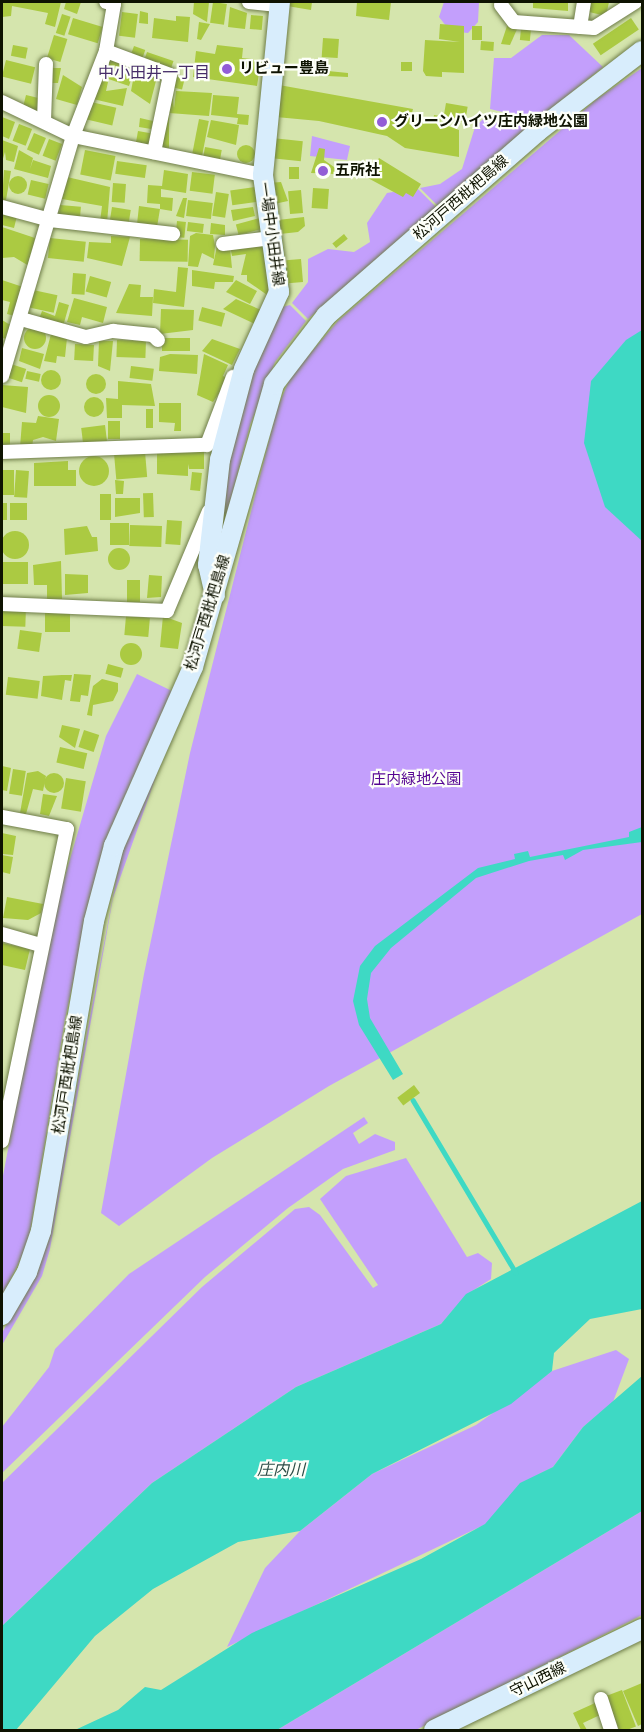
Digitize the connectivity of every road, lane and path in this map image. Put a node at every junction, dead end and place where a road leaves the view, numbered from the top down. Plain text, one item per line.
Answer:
1 (106, 2) edge
2 (249, 2) edge
3 (584, 2) edge
4 (635, 2) edge
5 (280, 3) edge
6 (501, 5) dead end
7 (580, 27) junction
8 (640, 48) edge
9 (106, 51) junction
10 (46, 64) dead end
11 (2, 102) edge
12 (44, 121) junction
13 (73, 136) junction
14 (154, 152) junction
15 (263, 175) junction
16 (2, 207) edge
17 (50, 220) junction
18 (173, 234) dead end
19 (272, 238) junction
20 (224, 244) dead end
21 (21, 319) junction
22 (158, 340) dead end
23 (7, 347) edge
24 (244, 369) junction
25 (2, 376) edge
26 (2, 452) edge
27 (219, 486) junction
28 (216, 597) junction
29 (2, 604) edge
30 (2, 817) edge
31 (2, 934) edge
32 (40, 945) junction
33 (3, 1126) edge
34 (2, 1141) edge
35 (2, 1315) edge
36 (642, 1629) edge
37 (601, 1699) dead end
38 (434, 1731) edge
39 (611, 1731) edge

1 - 9 street
2 - 5 street
3 - 7 street
4 - 7 street
5 - 15 main road, 一場中小田井線
6 - 7 street
8 - 28 main road, 松河戸西枇杷島線
9 - 13 street
9 - 14 street
10 - 12 street
11 - 12 street
12 - 13 street
13 - 14 street
13 - 17 street
14 - 15 street
15 - 19 main road, 一場中小田井線
16 - 17 street
17 - 18 street
17 - 21 street
19 - 20 street
19 - 24 main road, 一場中小田井線
21 - 22 street
21 - 23 street
23 - 25 street
24 - 26 street
24 - 27 main road, 一場中小田井線
27 - 28 main road, 一場中小田井線
27 - 29 street
28 - 35 main road, 松河戸西枇杷島線
30 - 32 street
31 - 32 street
32 - 33 street
33 - 34 street
36 - 38 main road, 守山西線
37 - 39 street

